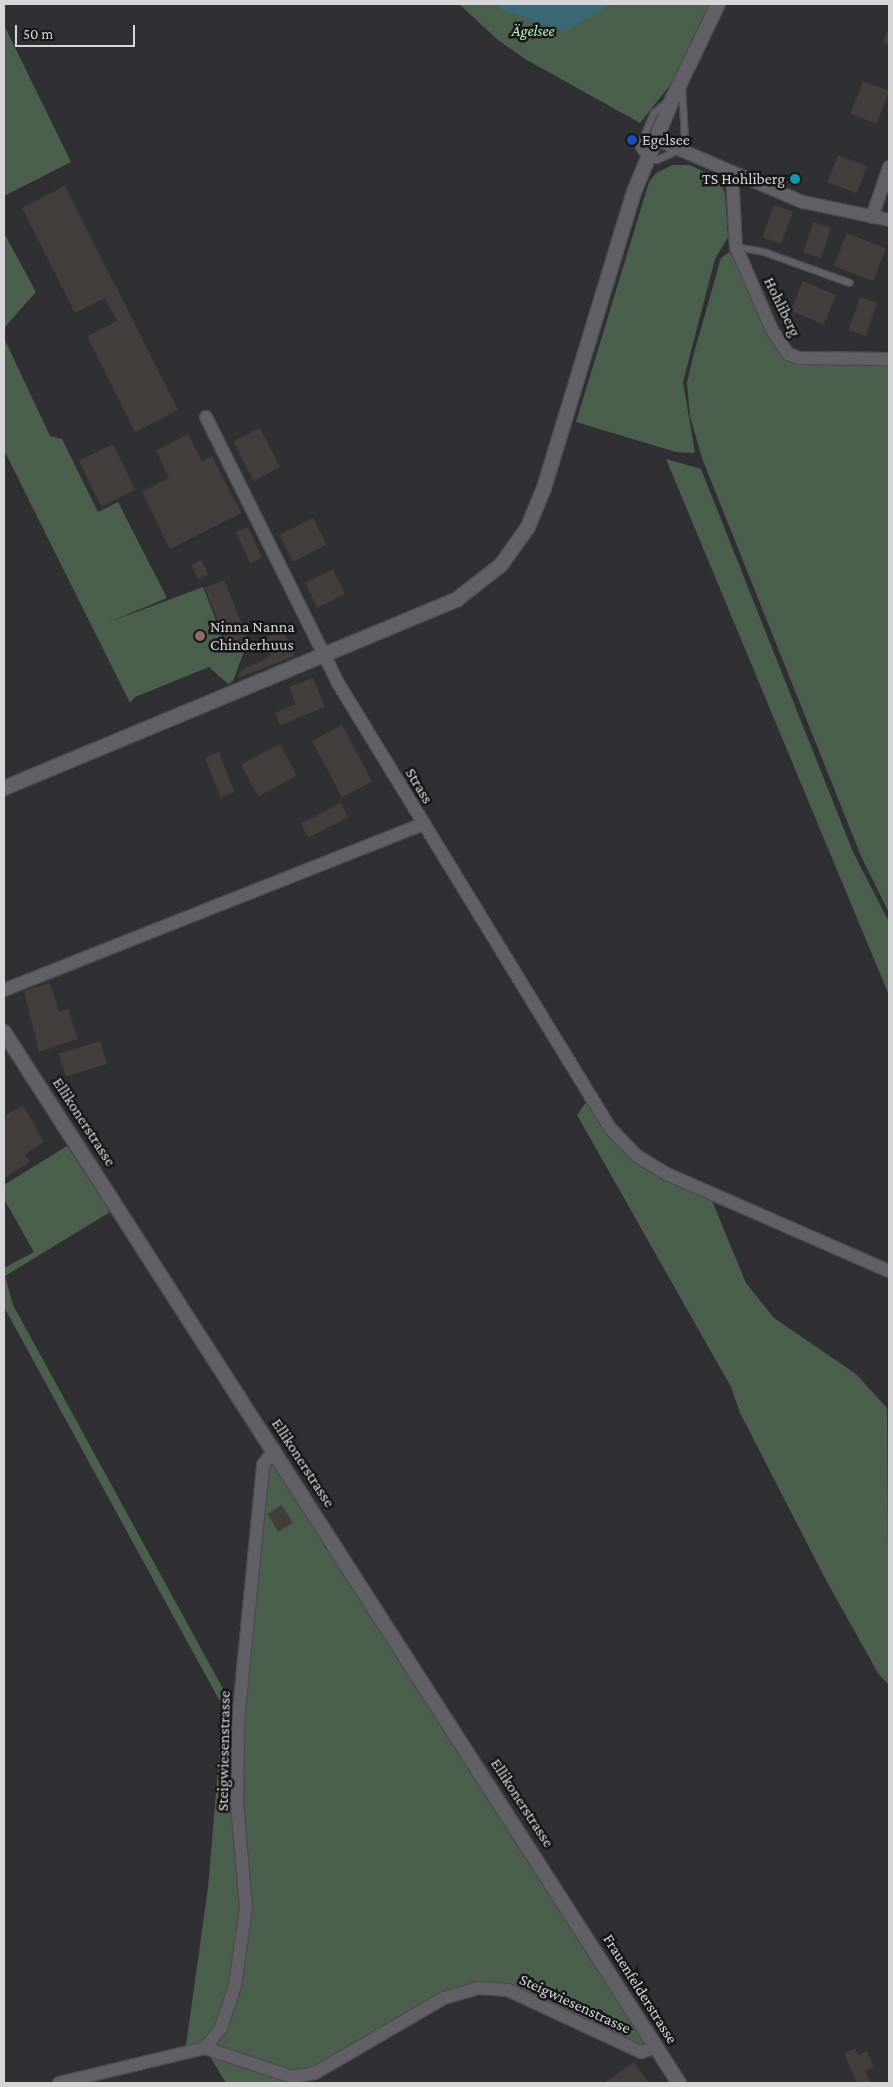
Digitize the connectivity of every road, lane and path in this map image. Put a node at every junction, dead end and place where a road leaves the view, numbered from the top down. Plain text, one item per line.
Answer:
1 (718, 4) edge
2 (681, 80) junction
3 (673, 98) junction
4 (654, 139) junction
5 (682, 149) junction
6 (647, 159) junction
7 (889, 167) edge
8 (732, 174) junction
9 (872, 217) junction
10 (889, 220) edge
11 (736, 247) junction
12 (850, 283) dead end
13 (889, 359) edge
14 (206, 417) dead end
15 (326, 657) junction
16 (4, 788) edge
17 (424, 824) junction
18 (4, 990) edge
19 (4, 1032) edge
20 (889, 1271) edge
21 (274, 1450) junction
22 (572, 1913) joint
23 (656, 2047) junction
24 (205, 2048) junction
25 (59, 2083) edge
26 (679, 2083) edge

1 - 2 street
2 - 3 street
2 - 5 lane
3 - 4 street
3 - 6 lane
4 - 5 street
4 - 6 street
5 - 6 lane
5 - 8 street
6 - 15 street
7 - 9 street
8 - 9 street
8 - 11 street, Hohliberg
9 - 10 street
11 - 12 lane
11 - 13 street, Hohliberg
14 - 15 street, Strass
15 - 16 street
15 - 17 street, Strass
17 - 18 street, Strass
17 - 20 street
19 - 21 street, Ellikonerstrasse
21 - 22 street, Ellikonerstrasse
21 - 24 street, Steigwiesenstrasse
22 - 23 street, Frauenfelderstrasse
23 - 24 street, Steigwiesenstrasse
23 - 26 street, Frauenfelderstrasse
24 - 25 street

